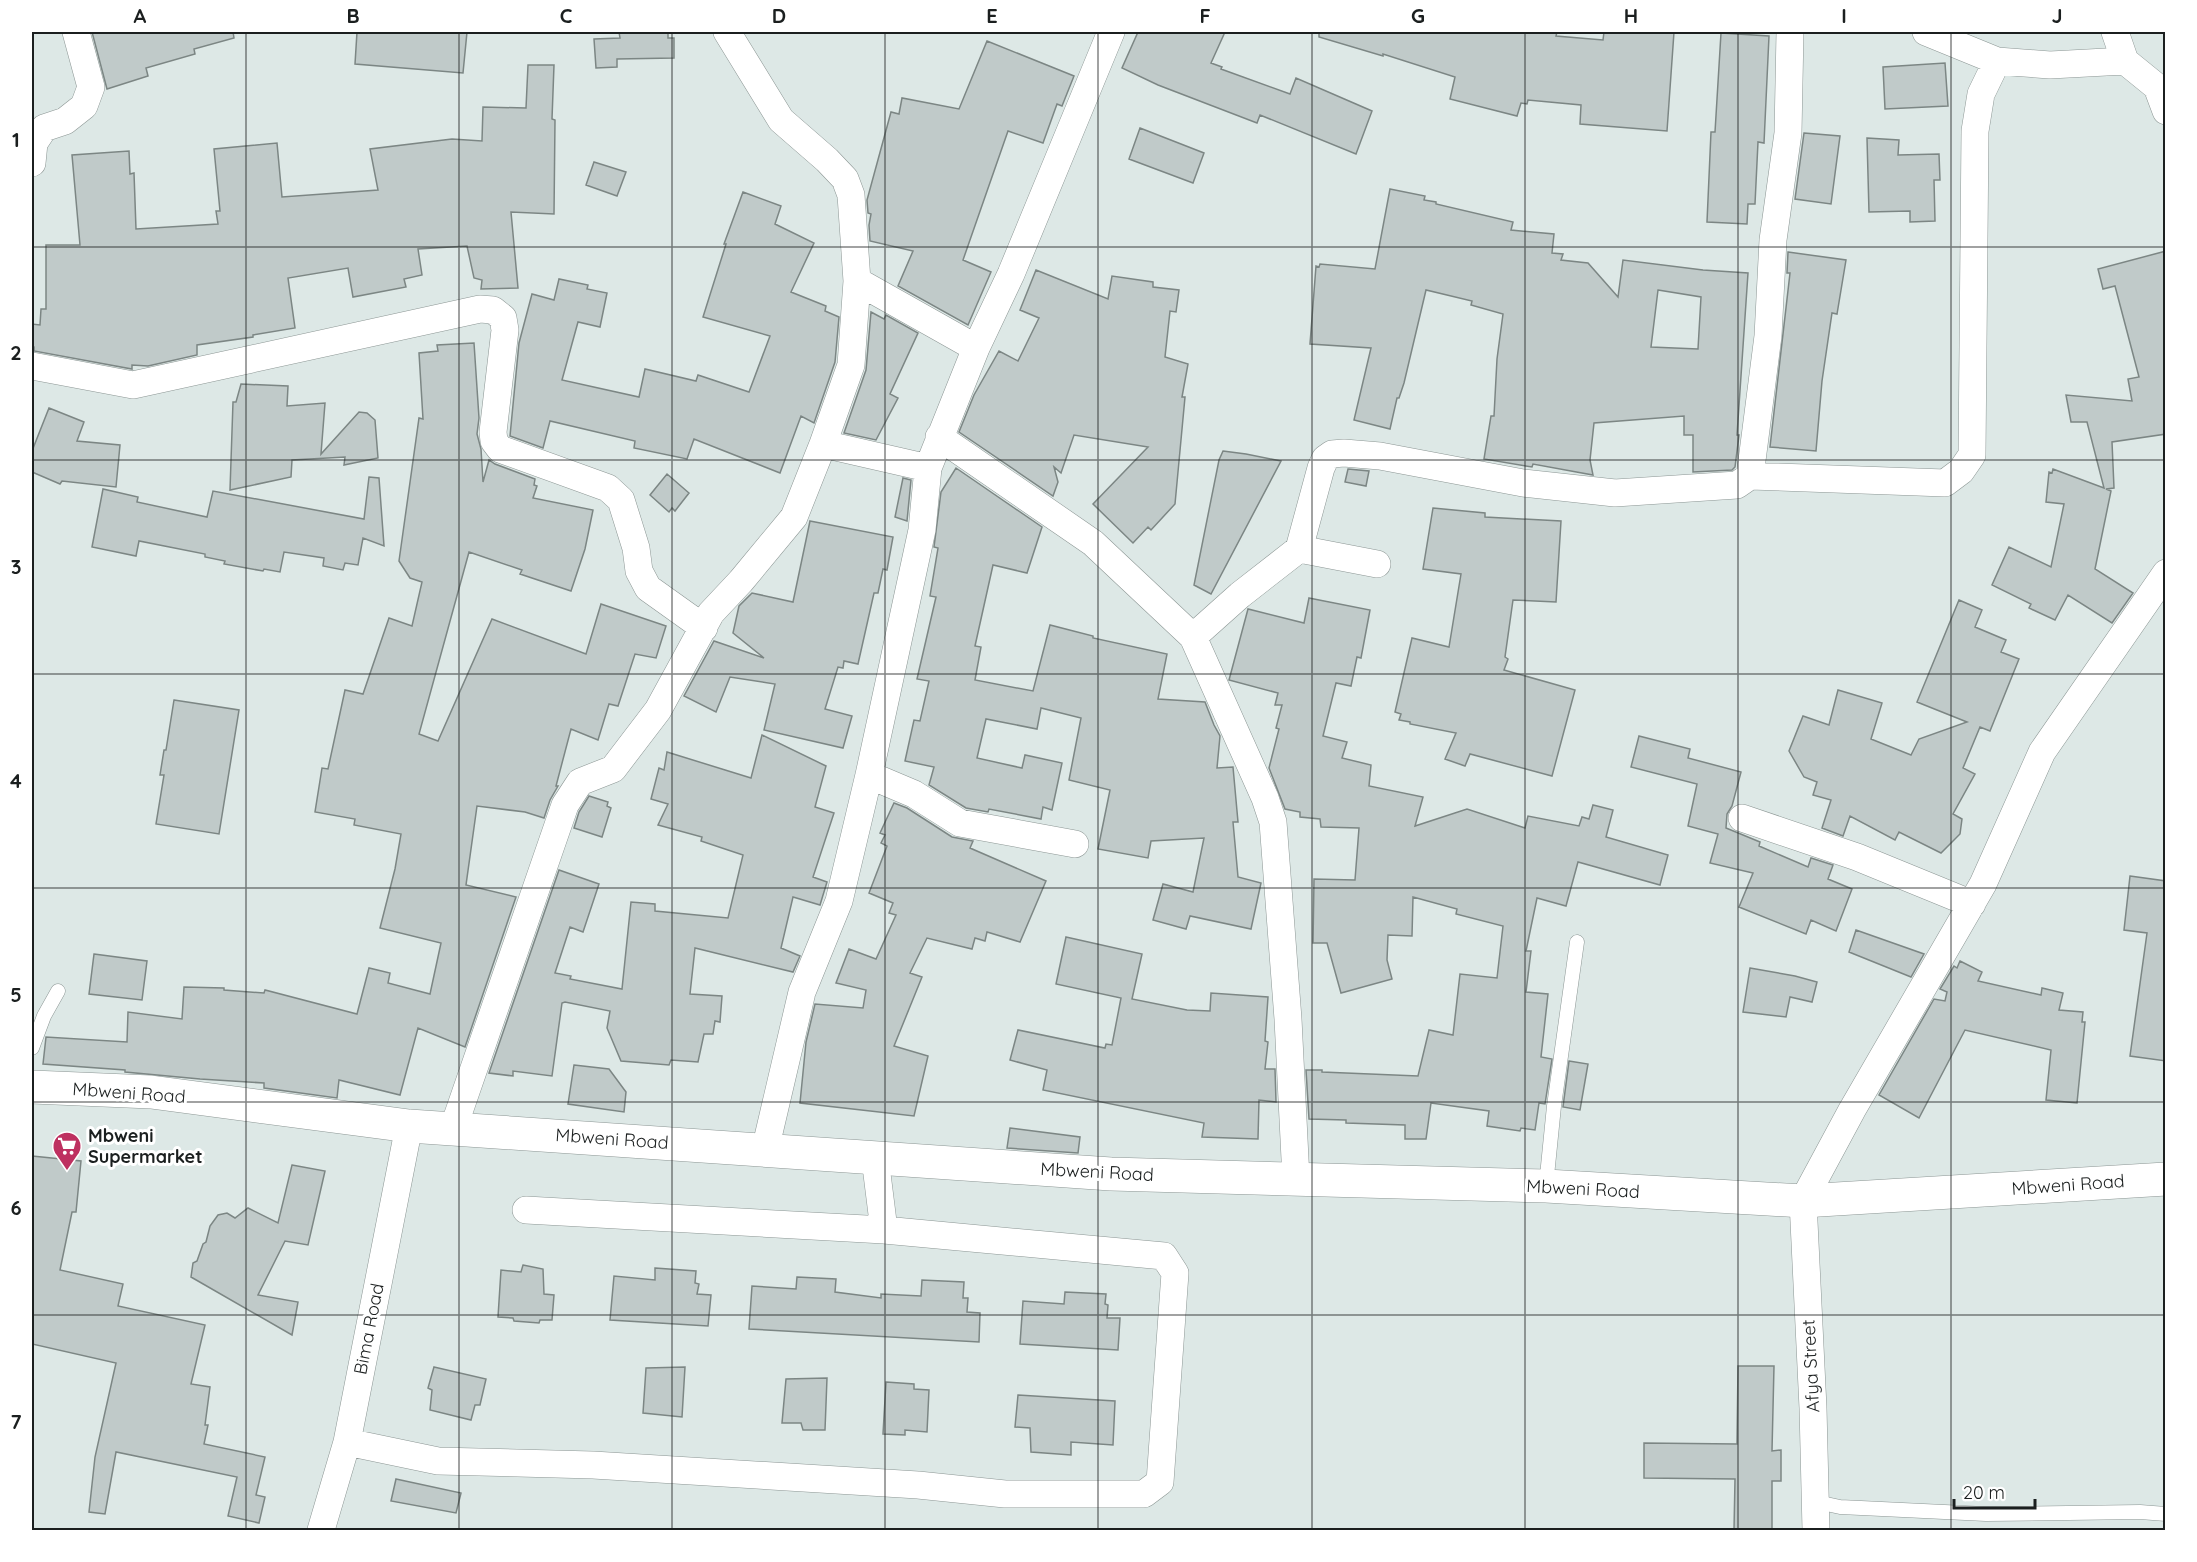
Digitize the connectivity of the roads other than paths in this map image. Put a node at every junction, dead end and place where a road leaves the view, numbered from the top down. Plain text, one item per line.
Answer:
1 (76, 32) edge
2 (727, 32) edge
3 (1112, 32) edge
4 (1790, 32) edge
5 (1926, 32) edge
6 (2115, 32) edge
7 (1997, 61) junction
8 (2125, 61) junction
9 (2163, 92) edge
10 (32, 163) edge
11 (857, 281) junction
12 (976, 348) junction
13 (32, 366) edge
14 (939, 437) junction
15 (823, 444) junction
16 (928, 468) junction
17 (1750, 476) junction
18 (1299, 549) junction
19 (1377, 564) dead end
20 (2166, 573) edge
21 (704, 628) junction
22 (1193, 637) junction
23 (869, 776) junction
24 (1742, 818) dead end
25 (1075, 844) dead end
26 (1972, 904) junction
27 (1577, 942) dead end
28 (58, 991) dead end
29 (32, 1048) edge
30 (32, 1087) edge
31 (409, 1126) junction
32 (453, 1129) junction
33 (765, 1150) junction
34 (875, 1158) junction
35 (1296, 1179) junction
36 (2166, 1179) edge
37 (1546, 1186) junction
38 (1803, 1202) junction
39 (526, 1210) dead end
40 (884, 1230) junction
41 (347, 1442) junction
42 (1816, 1502) junction
43 (2166, 1515) edge
44 (321, 1530) edge
45 (1816, 1530) edge

1 - 10 street
2 - 11 street
3 - 12 street
4 - 17 street
5 - 7 street
6 - 8 street
7 - 8 street
7 - 17 street
8 - 9 street
11 - 12 street
11 - 15 street
12 - 14 street
13 - 21 street
14 - 16 street
14 - 22 street
15 - 16 street
15 - 21 street
16 - 23 street
17 - 18 street
18 - 19 street
18 - 22 street
20 - 26 street
21 - 32 street
22 - 35 street
23 - 25 street
23 - 33 street
24 - 26 street
26 - 38 street
27 - 37 lane
28 - 29 lane
30 - 31 street, Mbweni Road
31 - 32 street, Mbweni Road
31 - 41 street, Bima Road
32 - 33 street, Mbweni Road
33 - 34 street, Mbweni Road
34 - 35 street, Mbweni Road
34 - 40 street
35 - 37 street, Mbweni Road
36 - 38 street, Mbweni Road
37 - 38 street, Mbweni Road
38 - 42 street, Afya Street
39 - 40 street
40 - 41 street
41 - 44 street, Bima Road
42 - 43 lane
42 - 45 street, Afya Street

